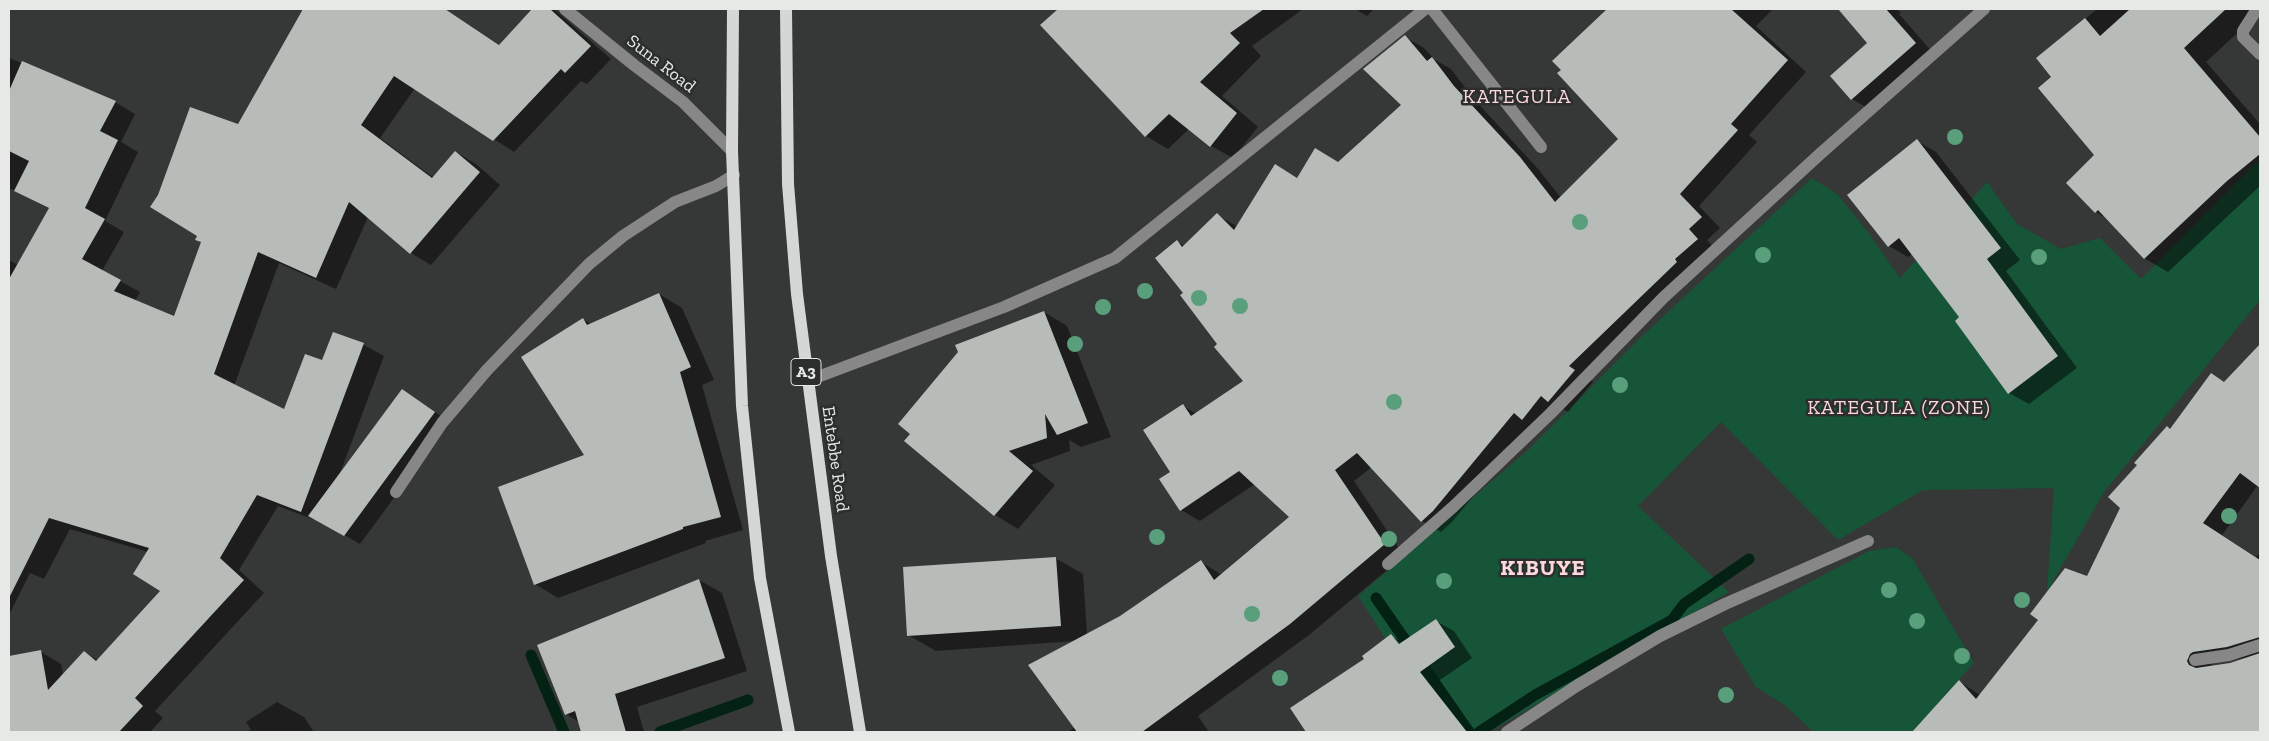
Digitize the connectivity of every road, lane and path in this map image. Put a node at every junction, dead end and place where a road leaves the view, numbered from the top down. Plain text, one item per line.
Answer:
1 (565, 9) edge
2 (733, 9) edge
3 (786, 9) edge
4 (1425, 9) edge
5 (1432, 9) edge
6 (1984, 9) edge
7 (2257, 9) edge
8 (2260, 54) edge
9 (1541, 147) dead end
10 (732, 150) junction
11 (734, 175) junction
12 (806, 381) junction
13 (396, 492) dead end
14 (1868, 541) dead end
15 (1388, 564) dead end
16 (2260, 645) edge
17 (2195, 660) dead end
18 (789, 732) edge
19 (860, 732) edge
20 (1507, 732) edge

1 - 10 street, Suna Road
2 - 10 main road
3 - 12 main road, Entebbe Road / A3
4 - 12 street
5 - 9 street
6 - 15 street
7 - 8 street
10 - 11 main road
11 - 13 street
11 - 18 main road
12 - 19 main road, Entebbe Road / A3
14 - 20 street
16 - 17 street

